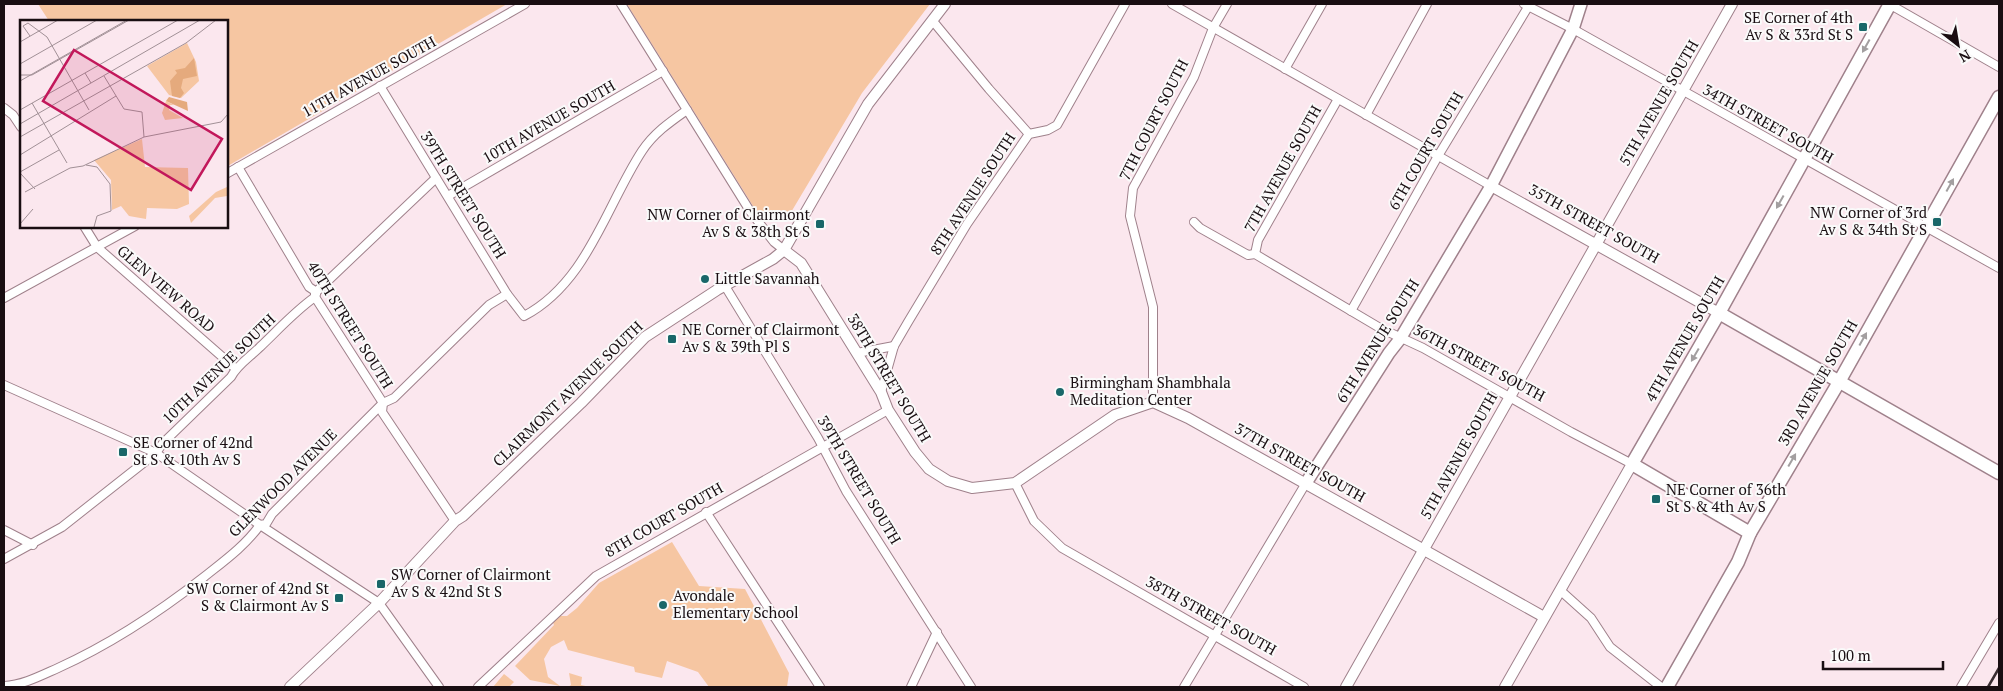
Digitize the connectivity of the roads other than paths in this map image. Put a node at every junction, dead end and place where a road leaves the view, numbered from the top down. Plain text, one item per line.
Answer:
1 (525, 4) edge
2 (621, 4) edge
3 (945, 4) edge
4 (1125, 4) edge
5 (1172, 4) edge
6 (1227, 4) edge
7 (1322, 4) edge
8 (1427, 4) edge
9 (1581, 4) edge
10 (1732, 4) edge
11 (1890, 4) edge
12 (1526, 5) edge
13 (932, 20) junction
14 (1213, 28) junction
15 (1573, 29) junction
16 (1999, 67) edge
17 (1285, 68) junction
18 (664, 71) junction
19 (380, 86) junction
20 (1683, 92) junction
21 (1999, 97) edge
22 (1338, 98) junction
23 (4, 108) edge
24 (688, 110) junction
25 (1366, 115) junction
26 (20, 126) edge
27 (1029, 134) junction
28 (1438, 156) junction
29 (1804, 159) junction
30 (238, 167) junction
31 (228, 173) edge
32 (436, 178) junction
33 (1491, 186) junction
34 (448, 196) junction
35 (1194, 222) dead end
36 (1926, 227) junction
37 (85, 228) edge
38 (131, 228) edge
39 (1596, 243) junction
40 (97, 247) junction
41 (784, 250) junction
42 (1255, 254) junction
43 (1999, 268) edge
44 (725, 286) junction
45 (507, 294) junction
46 (315, 297) junction
47 (4, 298) edge
48 (1351, 311) junction
49 (1719, 313) junction
50 (1400, 339) junction
51 (894, 346) junction
52 (857, 353) junction
53 (235, 368) junction
54 (1839, 382) junction
55 (4, 385) edge
56 (881, 392) junction
57 (1510, 397) junction
58 (1153, 402) junction
59 (383, 403) junction
60 (888, 410) junction
61 (822, 447) junction
62 (156, 453) junction
63 (1632, 464) junction
64 (1999, 473) edge
65 (1015, 482) junction
66 (1306, 483) junction
67 (706, 512) junction
68 (455, 521) junction
69 (260, 525) junction
70 (4, 530) edge
71 (1750, 532) junction
72 (33, 544) junction
73 (1423, 551) junction
74 (4, 559) edge
75 (1561, 591) junction
76 (379, 603) junction
77 (1544, 617) junction
78 (1999, 623) edge
79 (937, 632) junction
80 (1215, 636) junction
81 (4, 686) edge
82 (290, 687) edge
83 (439, 687) edge
84 (478, 687) edge
85 (820, 687) edge
86 (911, 687) edge
87 (971, 687) edge
88 (1184, 687) edge
89 (1304, 687) edge
90 (1346, 687) edge
91 (1505, 687) edge
92 (1660, 687) edge
93 (1667, 687) edge
94 (1961, 687) edge

1 - 19 street, 11TH AVENUE SOUTH
2 - 18 street, 38TH STREET SOUTH
3 - 13 street, CLAIRMONT AVENUE SOUTH
4 - 27 street, 8TH AVENUE SOUTH
5 - 14 street, 35TH STREET SOUTH
6 - 14 street, 7TH COURT SOUTH
7 - 17 street
8 - 25 street
9 - 15 main road, 6TH AVENUE SOUTH
10 - 20 street, 5TH AVENUE SOUTH
11 - 16 street
11 -> 29 main road, 4TH AVENUE SOUTH
12 - 15 street, 34TH STREET SOUTH
12 - 28 street, 6TH COURT SOUTH
13 - 27 street
13 - 41 street, CLAIRMONT AVENUE SOUTH
14 - 17 street, 35TH STREET SOUTH
14 - 58 street, 7TH COURT SOUTH
15 - 20 street, 34TH STREET SOUTH
15 - 33 main road, 6TH AVENUE SOUTH
17 - 22 street, 35TH STREET SOUTH
18 - 24 street, 38TH STREET SOUTH
18 - 34 street, 10TH AVENUE SOUTH
19 - 30 street, 11TH AVENUE SOUTH
19 - 32 street, 39TH STREET SOUTH
20 - 29 street, 34TH STREET SOUTH
20 - 39 street, 5TH AVENUE SOUTH
36 -> 21 main road, 3RD AVENUE SOUTH
22 - 25 street, 35TH STREET SOUTH
22 - 42 street, 7TH AVENUE SOUTH
23 - 26 street
24 - 41 street, 38TH STREET SOUTH
24 - 45 street, 39TH STREET SOUTH
25 - 28 street, 35TH STREET SOUTH
27 - 51 street, 8TH AVENUE SOUTH
28 - 33 street, 35TH STREET SOUTH
28 - 48 street, 6TH COURT SOUTH
29 - 36 street, 34TH STREET SOUTH
29 -> 49 main road, 4TH AVENUE SOUTH
30 - 31 street, 11TH AVENUE SOUTH
30 - 46 street, 40TH STREET SOUTH
32 - 34 street, 39TH STREET SOUTH
32 - 46 street, 10TH AVENUE SOUTH
33 - 39 street, 35TH STREET SOUTH
33 - 50 main road, 6TH AVENUE SOUTH
34 - 45 street, 39TH STREET SOUTH
35 - 42 street, 36TH STREET SOUTH
36 - 43 street, 34TH STREET SOUTH
54 -> 36 main road, 3RD AVENUE SOUTH
37 - 40 street, GLEN VIEW ROAD
38 - 40 street
39 - 49 street, 35TH STREET SOUTH
39 - 57 street, 5TH AVENUE SOUTH
40 - 47 street
40 - 53 street, GLEN VIEW ROAD
41 - 44 street, CLAIRMONT AVENUE SOUTH
41 - 52 street, 38TH STREET SOUTH
42 - 48 street, 36TH STREET SOUTH
44 - 61 street, 39TH STREET SOUTH
44 - 68 street, CLAIRMONT AVENUE SOUTH
45 - 59 street, GLENWOOD AVENUE
46 - 53 street, 10TH AVENUE SOUTH
46 - 59 street, 40TH STREET SOUTH
48 - 50 street, 36TH STREET SOUTH
49 - 54 main road, 35TH STREET SOUTH
49 -> 63 main road, 4TH AVENUE SOUTH
50 - 57 street, 36TH STREET SOUTH
50 - 66 main road, 6TH AVENUE SOUTH
51 - 52 street
51 - 56 street, 8TH AVENUE SOUTH
52 - 56 street, 38TH STREET SOUTH
53 - 62 street, 10TH AVENUE SOUTH
54 - 64 main road, 35TH STREET SOUTH
71 -> 54 main road, 3RD AVENUE SOUTH
55 - 62 street
56 - 60 street, 38TH STREET SOUTH
57 - 63 street, 36TH STREET SOUTH
57 - 73 street, 5TH AVENUE SOUTH
58 - 65 street
58 - 66 street, 37TH STREET SOUTH
59 - 68 street, 40TH STREET SOUTH
59 - 69 street, GLENWOOD AVENUE
60 - 61 street, 8TH COURT SOUTH
60 - 65 street, 38TH STREET SOUTH
61 - 67 street, 8TH COURT SOUTH
61 - 79 street, 39TH STREET SOUTH
62 - 69 street
62 - 72 street, 10TH AVENUE SOUTH
63 - 71 main road, 36TH STREET SOUTH
63 - 75 street, 4TH AVENUE SOUTH
65 - 80 street, 38TH STREET SOUTH
66 - 73 street, 37TH STREET SOUTH
66 - 80 street, 6TH AVENUE SOUTH
67 - 84 street, 8TH COURT SOUTH
67 - 85 street
68 - 76 street, CLAIRMONT AVENUE SOUTH
69 - 76 street
69 - 81 street, GLENWOOD AVENUE
70 - 72 street
71 - 93 main road, 3RD AVENUE SOUTH
72 - 74 street, 10TH AVENUE SOUTH
73 - 77 street, 37TH STREET SOUTH
73 - 90 street, 5TH AVENUE SOUTH
75 - 77 street, 4TH AVENUE SOUTH
75 - 92 street
76 - 82 street, CLAIRMONT AVENUE SOUTH
76 - 83 street
77 - 91 street, 4TH AVENUE SOUTH
78 - 94 street
79 - 86 street
79 - 87 street, 39TH STREET SOUTH
80 - 88 street, 6TH AVENUE SOUTH
80 - 89 street, 38TH STREET SOUTH

